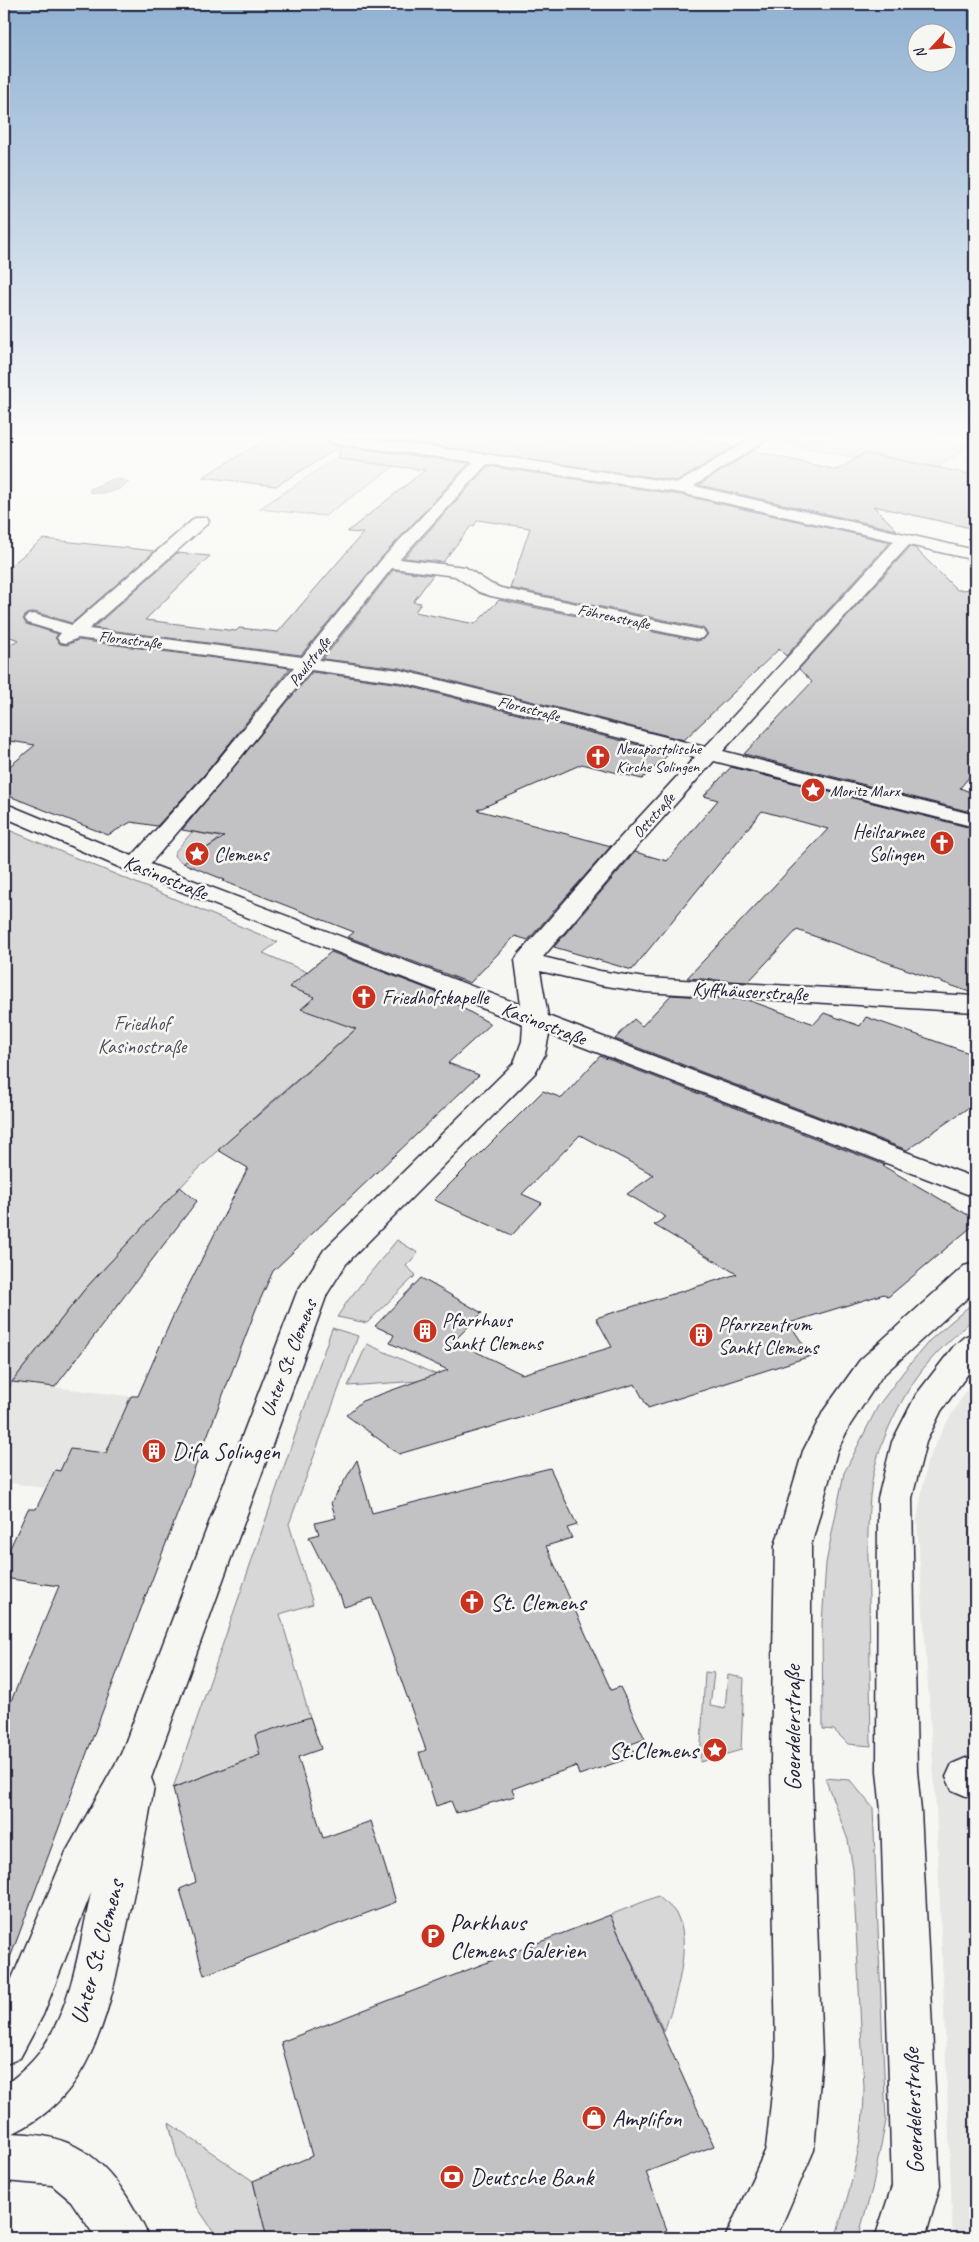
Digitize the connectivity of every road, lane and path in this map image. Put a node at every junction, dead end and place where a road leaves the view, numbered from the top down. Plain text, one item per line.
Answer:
1 (175, 544) edge
2 (406, 544) edge
3 (901, 544) edge
4 (925, 544) edge
5 (975, 555) edge
6 (388, 563) junction
7 (34, 619) dead end
8 (75, 632) junction
9 (696, 634) dead end
10 (53, 645) dead end
11 (308, 663) junction
12 (709, 754) junction
13 (4, 808) edge
14 (975, 821) edge
15 (136, 866) junction
16 (527, 960) junction
17 (975, 1004) edge
18 (537, 1020) junction
19 (975, 1188) edge
20 (975, 1274) edge
21 (975, 1345) edge
22 (138, 1762) junction
23 (4, 2042) edge
24 (4, 2114) edge
25 (4, 2157) edge
26 (124, 2238) edge
27 (750, 2238) edge
28 (900, 2238) edge

1 - 8 street, Florastraße
2 - 6 street, Paulstraße
3 - 12 street, Oststraße
4 - 5 street
6 - 9 street, Föhrenstraße
6 - 11 street, Paulstraße
7 - 8 street, Florastraße
8 - 10 street, Florastraße
8 - 11 street, Florastraße
11 - 12 street, Florastraße
11 - 15 street, Paulstraße
12 - 14 street, Florastraße
12 - 16 street, Oststraße
13 - 15 street, Kasinostraße
15 - 18 street, Kasinostraße
16 - 17 street, Kyffhäuserstraße
16 - 18 street
18 - 19 street, Kasinostraße
18 - 22 street, Unter St. Clemens
20 - 27 street, Goerdelerstraße
21 - 28 street, Goerdelerstraße
22 - 23 street, Unter St. Clemens
22 - 24 street, Unter St. Clemens
25 - 26 street

